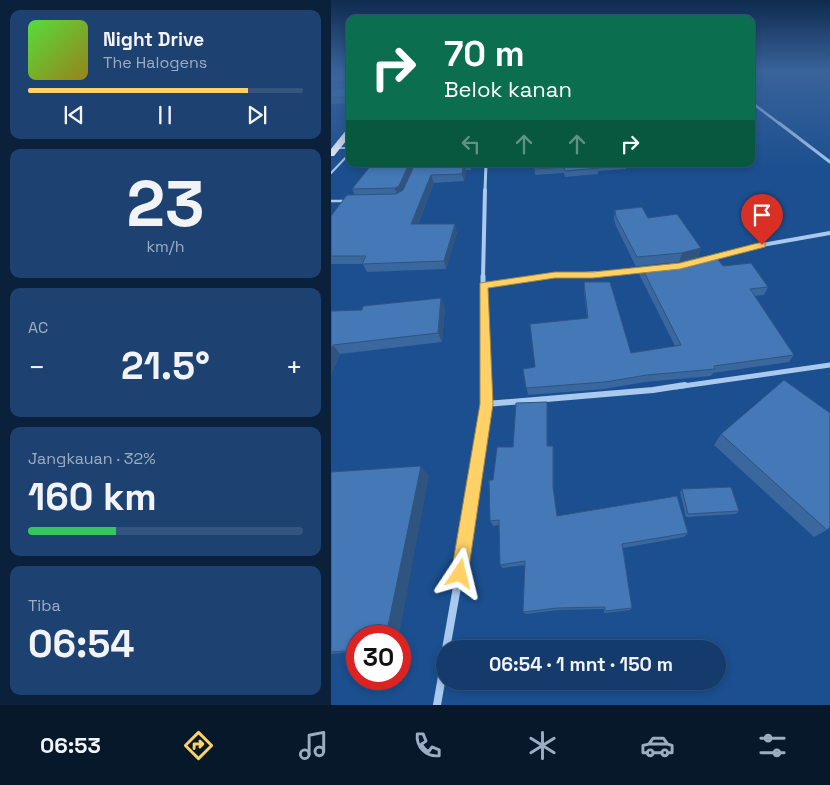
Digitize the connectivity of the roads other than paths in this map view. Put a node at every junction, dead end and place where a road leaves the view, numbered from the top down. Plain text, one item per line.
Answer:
1 (755, 105) edge
2 (346, 136) edge
3 (346, 149) edge
4 (333, 151) edge
5 (346, 157) edge
6 (830, 162) edge
7 (486, 167) edge
8 (331, 174) edge
9 (331, 201) edge
10 (357, 201) edge
11 (830, 233) edge
12 (707, 259) edge
13 (651, 269) edge
14 (483, 285) junction
15 (830, 365) edge
16 (486, 404) junction
17 (449, 640) edge
18 (440, 690) edge
19 (437, 705) edge

1 - 6 street
2 - 4 highway
3 - 4 lane
5 - 8 lane
7 - 14 street
9 - 10 lane
11 - 12 street
13 - 14 street
14 - 16 street
15 - 16 street
16 - 17 street
18 - 19 street

